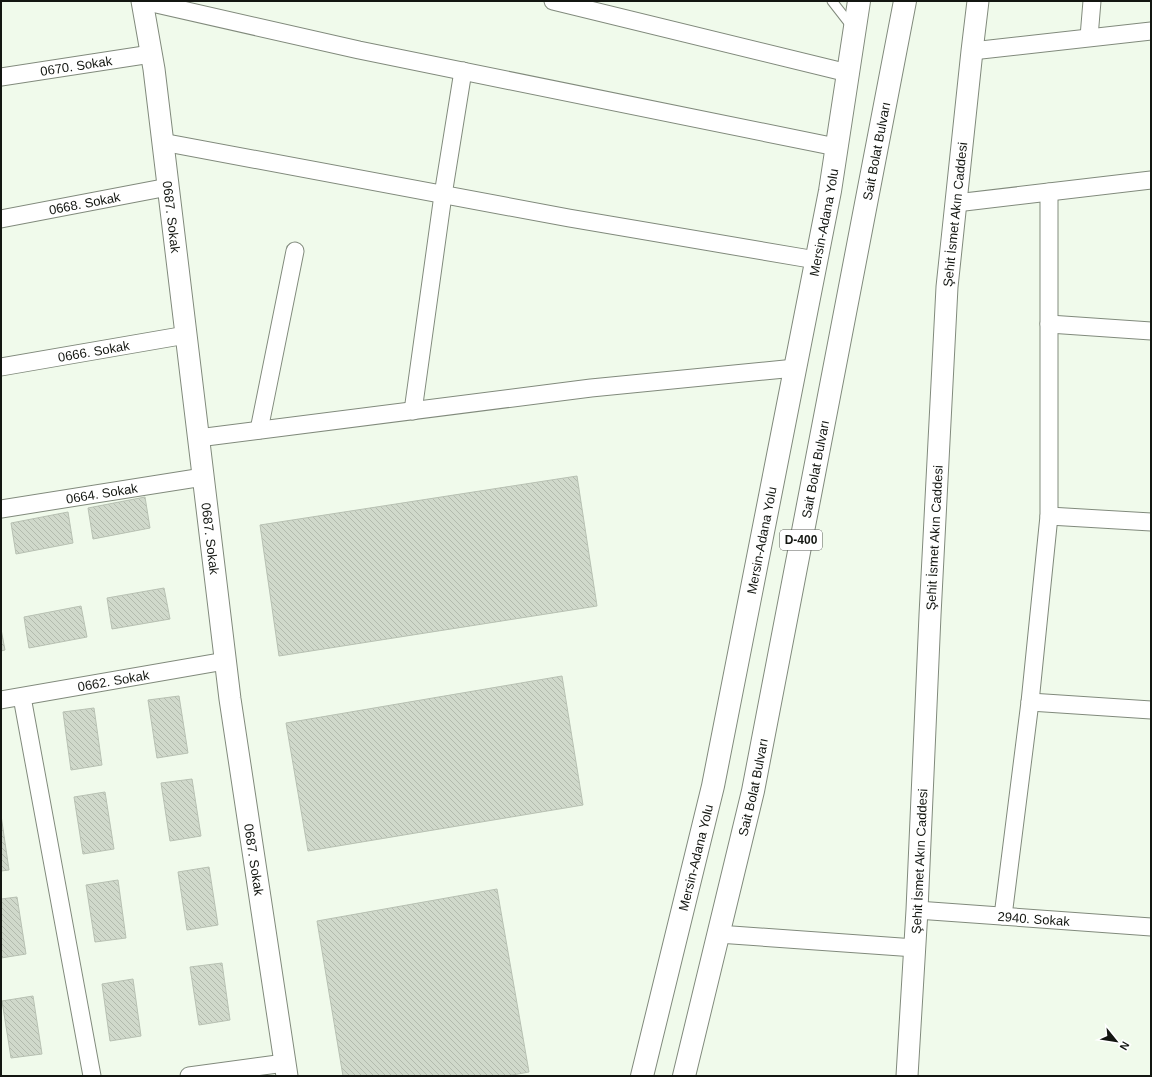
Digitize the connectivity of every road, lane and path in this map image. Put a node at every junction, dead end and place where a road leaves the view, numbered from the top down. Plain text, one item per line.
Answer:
1 (142, 1) edge
2 (553, 1) edge
3 (832, 1) edge
4 (859, 1) edge
5 (905, 1) edge
6 (978, 1) edge
7 (1092, 1) edge
8 (854, 31) junction
9 (1151, 31) edge
10 (1089, 37) junction
11 (972, 51) junction
12 (151, 54) junction
13 (463, 71) junction
14 (848, 73) junction
15 (1, 77) edge
16 (162, 142) junction
17 (836, 147) junction
18 (1151, 180) edge
19 (168, 187) junction
20 (1049, 192) junction
21 (443, 195) junction
22 (956, 202) junction
23 (1, 219) edge
24 (295, 252) dead end
25 (816, 260) junction
26 (1049, 324) junction
27 (1151, 331) edge
28 (186, 335) junction
29 (1, 367) edge
30 (795, 368) junction
31 (413, 410) junction
32 (259, 430) junction
33 (198, 438) junction
34 (203, 477) junction
35 (1, 509) edge
36 (1049, 516) junction
37 (1151, 522) edge
38 (225, 661) junction
39 (22, 696) junction
40 (1, 700) edge
41 (1030, 702) junction
42 (1151, 710) edge
43 (917, 910) junction
44 (1003, 916) junction
45 (1151, 927) edge
46 (718, 934) junction
47 (915, 948) junction
48 (286, 1069) edge
49 (92, 1076) edge
50 (189, 1076) edge
51 (642, 1076) edge
52 (684, 1076) edge
53 (907, 1076) edge

1 - 12 street, 0687. Sokak
1 - 13 street
2 - 14 street
3 - 8 lane
4 - 8 highway, Mersin-Adana Yolu / D-400
5 - 46 highway, Sait Bolat Bulvarı / D-400
6 - 11 street, Şehit İsmet Akın Caddesi
7 - 10 street
8 - 14 highway, Mersin-Adana Yolu / D-400
9 - 10 street
10 - 11 street
11 - 22 street, Şehit İsmet Akın Caddesi
12 - 15 street, 0670. Sokak
12 - 16 street, 0687. Sokak
13 - 17 street
13 - 21 street
14 - 17 highway, Mersin-Adana Yolu / D-400
16 - 19 street, 0687. Sokak
16 - 21 street
17 - 25 highway, Mersin-Adana Yolu / D-400
18 - 20 street
19 - 23 street, 0668. Sokak
19 - 28 street, 0687. Sokak
20 - 22 street
20 - 26 street
21 - 25 street
21 - 31 street
22 - 43 street, Şehit İsmet Akın Caddesi
24 - 32 street
25 - 30 highway, Mersin-Adana Yolu / D-400
26 - 27 street
26 - 36 street
28 - 29 street, 0666. Sokak
28 - 33 street, 0687. Sokak
30 - 31 street
30 - 51 highway, Mersin-Adana Yolu / D-400
31 - 32 street
32 - 33 street
33 - 34 street, 0687. Sokak
34 - 35 street, 0664. Sokak
34 - 38 street, 0687. Sokak
36 - 37 street
36 - 41 street
38 - 39 street, 0662. Sokak
38 - 48 street, 0687. Sokak
39 - 40 street, 0662. Sokak
39 - 49 street
41 - 42 street
41 - 44 street
43 - 44 street, 2940. Sokak
43 - 47 street, Şehit İsmet Akın Caddesi
44 - 45 street, 2940. Sokak
46 - 47 street
46 - 52 highway, Sait Bolat Bulvarı / D-400
47 - 53 street, Şehit İsmet Akın Caddesi
48 - 50 street

